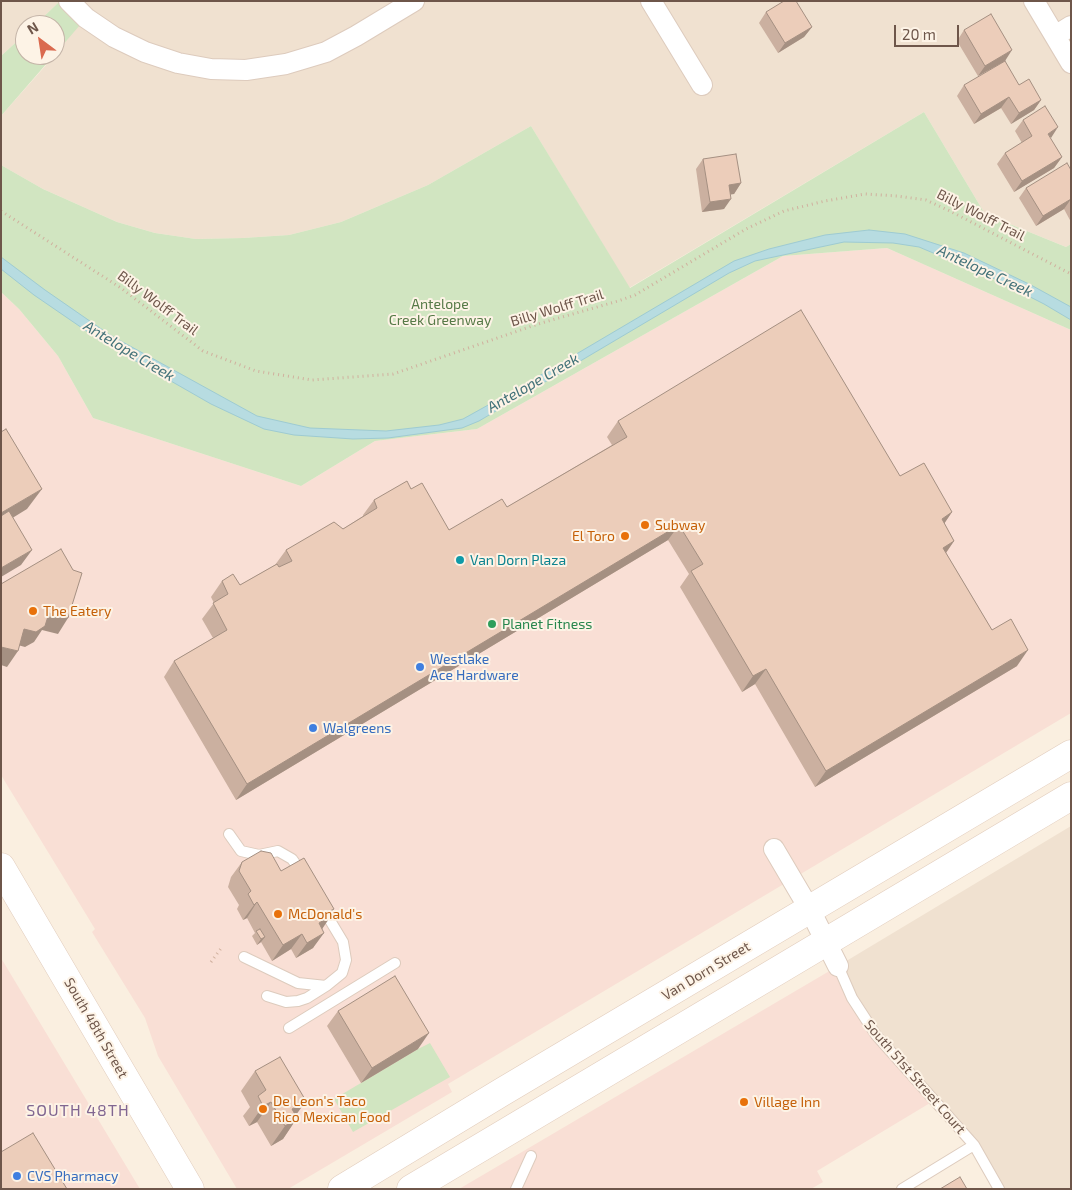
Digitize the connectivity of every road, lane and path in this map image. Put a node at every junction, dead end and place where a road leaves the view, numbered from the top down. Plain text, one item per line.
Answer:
1 (68, 1) edge
2 (414, 1) edge
3 (652, 1) edge
4 (1034, 1) edge
5 (1063, 31) edge
6 (1071, 63) edge
7 (702, 85) dead end
8 (1, 212) edge
9 (1071, 274) edge
10 (1071, 754) edge
11 (1071, 796) edge
12 (229, 834) dead end
13 (774, 849) dead end
14 (1, 867) edge
15 (309, 885) edge
16 (319, 901) edge
17 (810, 910) junction
18 (826, 942) junction
19 (222, 947) dead end
20 (244, 957) dead end
21 (211, 962) dead end
22 (395, 963) dead end
23 (838, 966) joint
24 (326, 986) junction
25 (267, 996) dead end
26 (289, 1028) dead end
27 (974, 1146) junction
28 (531, 1156) dead end
29 (190, 1189) edge
30 (342, 1189) edge
31 (410, 1189) edge
32 (516, 1189) edge
33 (902, 1189) edge
34 (999, 1189) edge

1 - 2 street
3 - 7 street
4 - 5 street
5 - 6 street
8 - 9 path, Billy Wolff Trail
10 - 17 main road, Van Dorn Street
11 - 18 main road
12 - 15 lane
13 - 17 street, South 51st Street Court
14 - 29 main road, South 48th Street
16 - 24 lane
17 - 18 street, South 51st Street Court
17 - 30 main road, Van Dorn Street
18 - 23 street, South 51st Street Court
18 - 31 main road
19 - 21 path
20 - 24 lane
22 - 26 lane
23 - 27 lane, South 51st Street Court
24 - 25 lane
27 - 33 lane
27 - 34 lane, South 51st Street Court
28 - 32 lane

